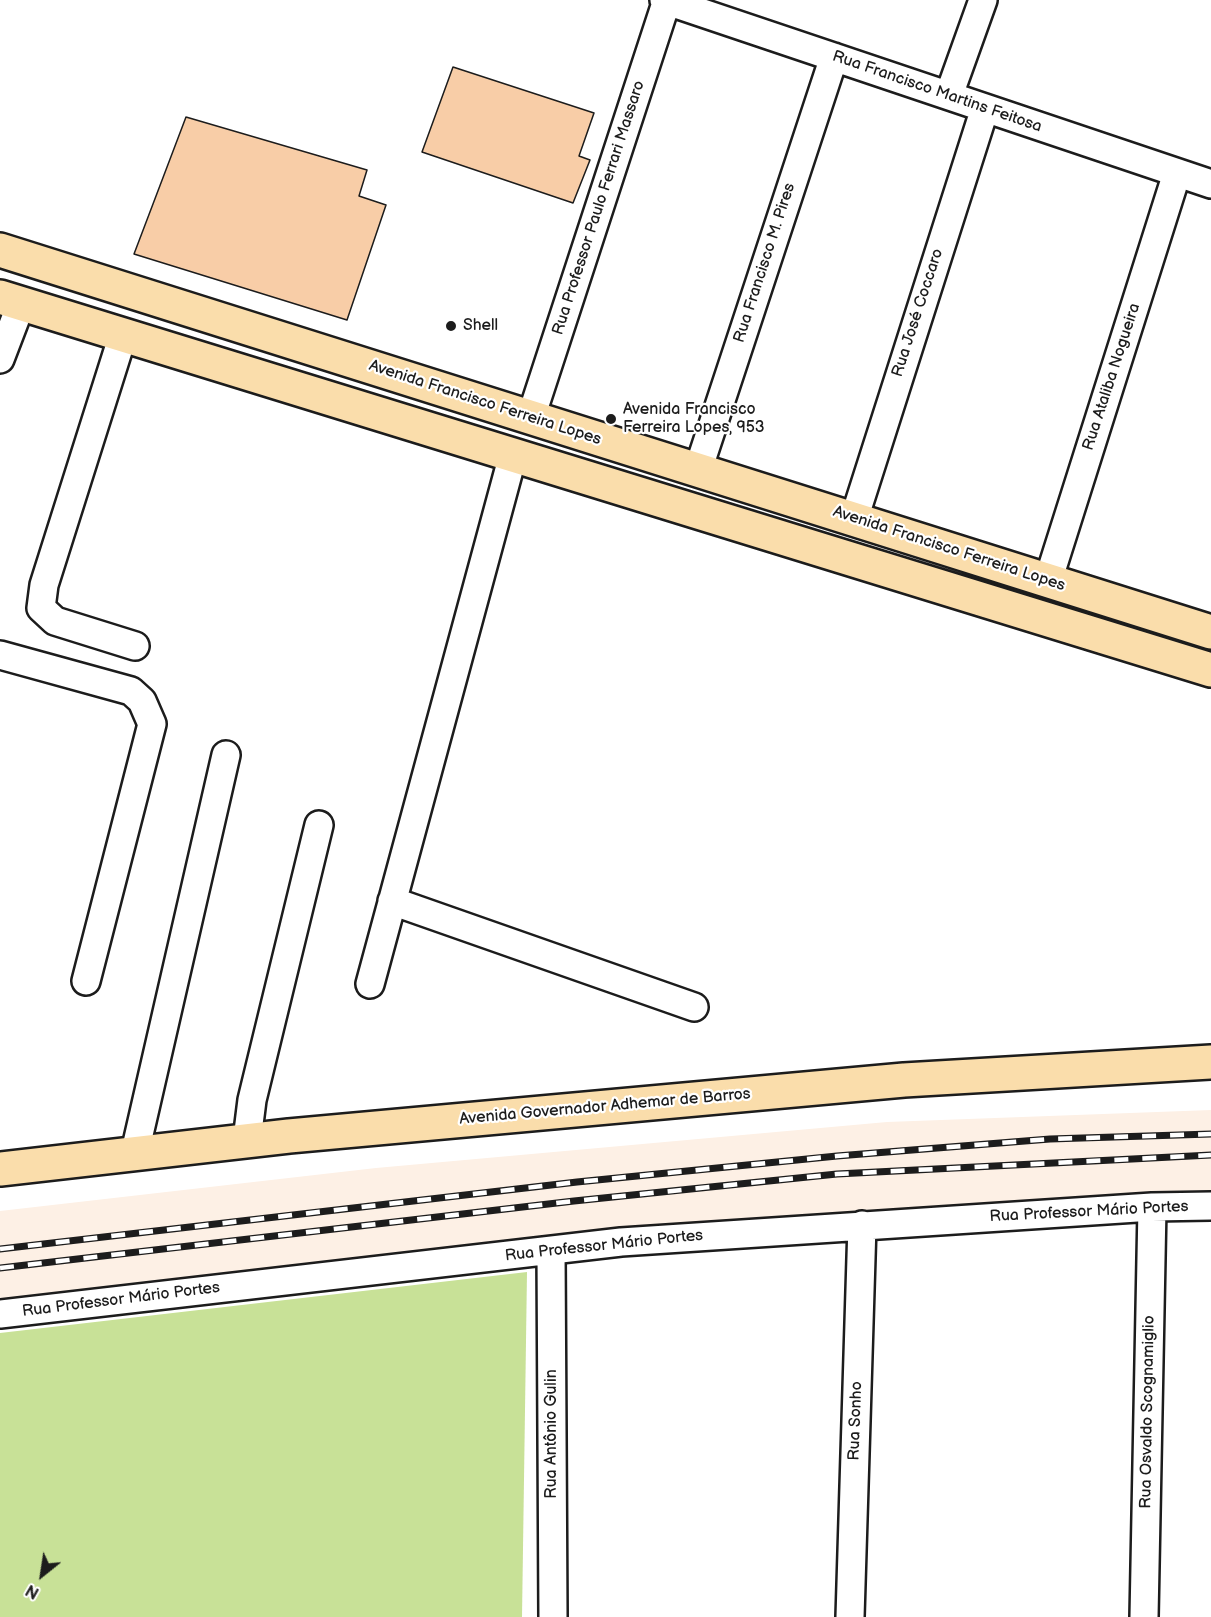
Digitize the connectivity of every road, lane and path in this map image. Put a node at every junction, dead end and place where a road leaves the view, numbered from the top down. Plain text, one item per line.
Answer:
1 (666, 0) edge
2 (983, 0) edge
3 (834, 57) junction
4 (949, 95) junction
5 (985, 108) junction
6 (1177, 173) junction
7 (1211, 184) edge
8 (0, 250) edge
9 (10, 301) edge
10 (123, 335) junction
11 (0, 359) edge
12 (531, 417) junction
13 (513, 455) junction
14 (698, 470) junction
15 (854, 519) junction
16 (1048, 581) junction
17 (1211, 632) edge
18 (135, 646) dead end
19 (0, 655) edge
20 (1211, 670) edge
21 (226, 755) dead end
22 (319, 825) dead end
23 (392, 901) junction
24 (86, 981) dead end
25 (370, 984) dead end
26 (694, 1007) dead end
27 (1211, 1062) edge
28 (247, 1140) junction
29 (135, 1152) junction
30 (0, 1169) edge
31 (1211, 1206) edge
32 (1152, 1207) junction
33 (862, 1225) junction
34 (551, 1251) junction
35 (0, 1314) edge
36 (553, 1617) edge
37 (850, 1617) edge
38 (1143, 1617) edge

1 - 3 street, Rua Francisco Martins Feitosa
1 - 12 street, Rua Professor Paulo Ferrari Massaro
2 - 4 street
3 - 4 street, Rua Francisco Martins Feitosa
3 - 14 street, Rua Francisco M. Pires
4 - 5 street, Rua Francisco Martins Feitosa
5 - 6 street, Rua Francisco Martins Feitosa
5 - 15 street, Rua José Coccaro
6 - 7 street, Rua Francisco Martins Feitosa
6 - 16 street, Rua Ataliba Nogueira
8 - 12 main road, Avenida Francisco Ferreira Lopes
9 - 10 main road
9 - 11 street
10 - 13 main road
10 - 18 street
12 - 14 main road, Avenida Francisco Ferreira Lopes
13 - 20 main road
13 - 23 street
14 - 15 main road, Avenida Francisco Ferreira Lopes
15 - 16 main road, Avenida Francisco Ferreira Lopes
16 - 17 main road, Avenida Francisco Ferreira Lopes
19 - 24 street
21 - 29 street
22 - 28 street
23 - 25 street
23 - 26 street
27 - 28 main road, Avenida Governador Adhemar de Barros
28 - 29 main road, Avenida Governador Adhemar de Barros
29 - 30 main road, Avenida Governador Adhemar de Barros
31 - 32 street, Rua Professor Mário Portes
32 - 33 street, Rua Professor Mário Portes
32 - 38 street, Rua Osvaldo Scognamiglio
33 - 34 street, Rua Professor Mário Portes
33 - 37 street, Rua Sonho
34 - 35 street, Rua Professor Mário Portes
34 - 36 street, Rua Antônio Gulin

